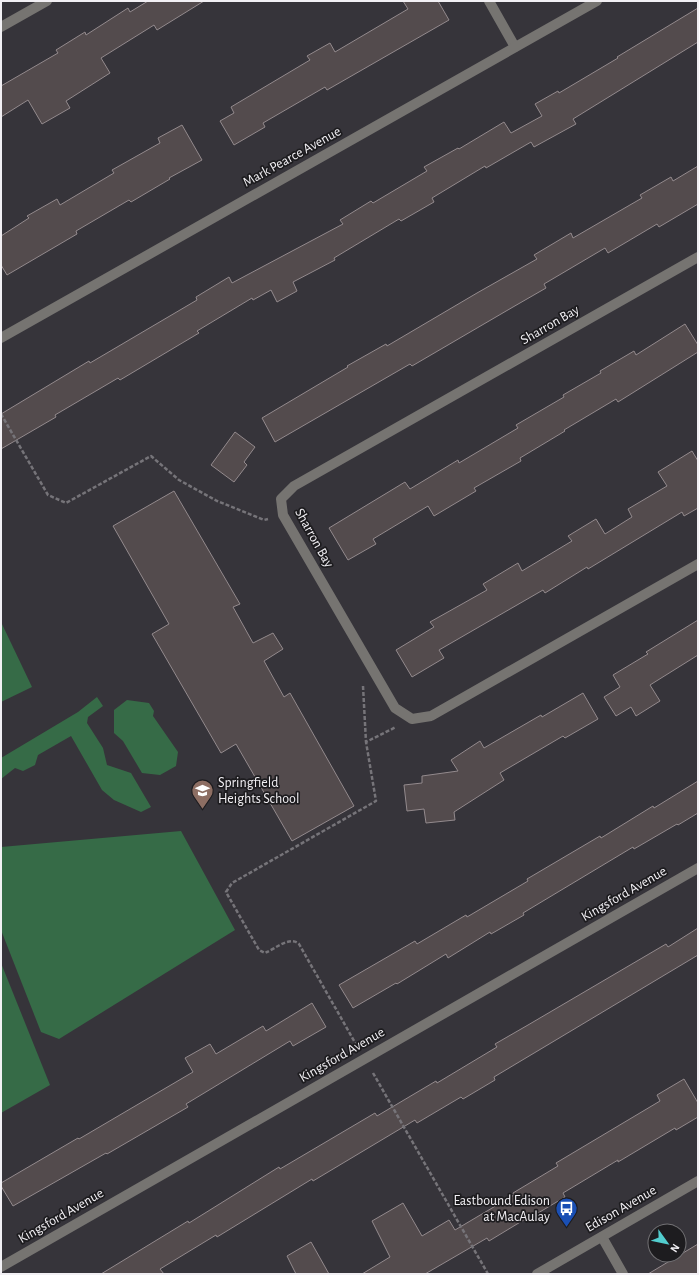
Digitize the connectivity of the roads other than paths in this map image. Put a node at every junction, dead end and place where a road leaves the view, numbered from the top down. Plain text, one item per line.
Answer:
1 (47, 1) edge
2 (489, 1) edge
3 (597, 1) edge
4 (1, 27) edge
5 (515, 47) junction
6 (698, 257) edge
7 (1, 338) edge
8 (698, 564) edge
9 (698, 868) edge
10 (698, 1181) edge
11 (602, 1236) junction
12 (1, 1267) edge
13 (537, 1274) edge
14 (623, 1274) edge

1 - 4 street
2 - 5 street
3 - 5 street, Mark Pearce Avenue
5 - 7 street, Mark Pearce Avenue
6 - 8 street, Sharron Bay
9 - 12 street, Kingsford Avenue
10 - 11 street, Edison Avenue
11 - 13 street, Edison Avenue
11 - 14 street

